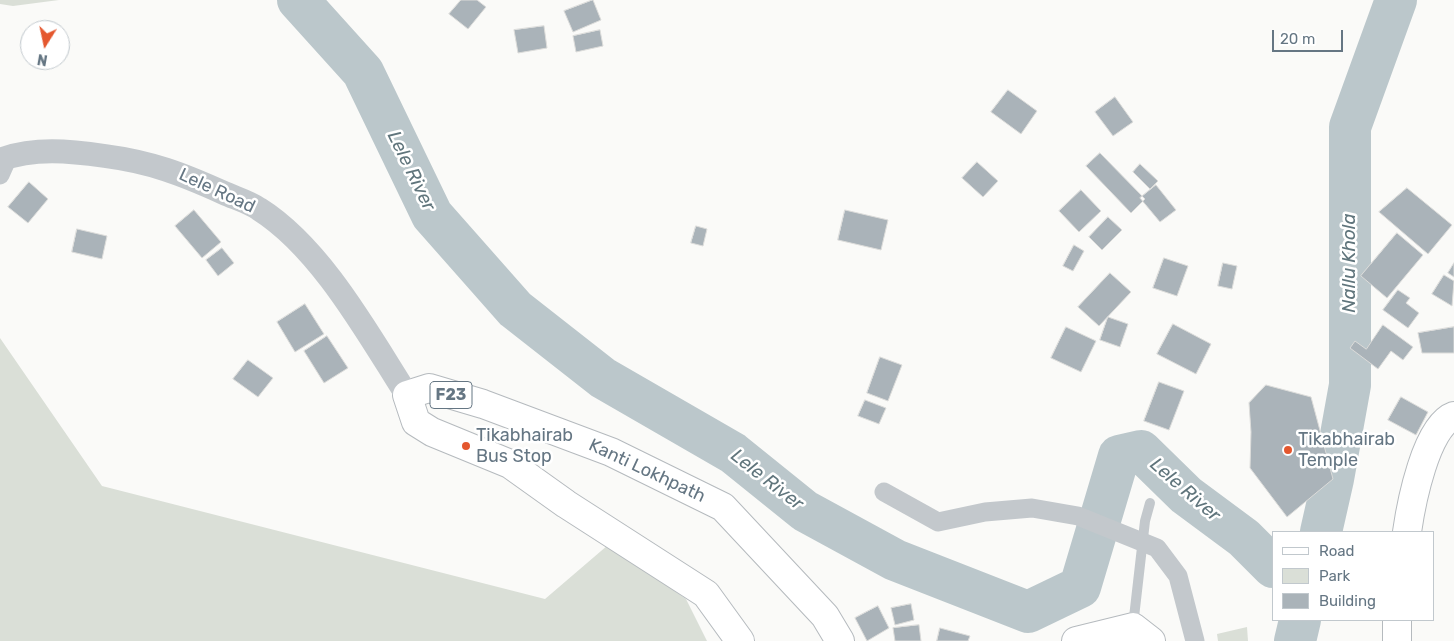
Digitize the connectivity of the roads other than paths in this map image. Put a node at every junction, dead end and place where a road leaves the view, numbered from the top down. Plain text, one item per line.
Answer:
1 (3, 164) edge
2 (407, 395) junction
3 (1454, 416) edge
4 (884, 492) dead end
5 (1150, 503) dead end
6 (1407, 531) edge
7 (1398, 621) edge
8 (1142, 634) edge
9 (740, 641) edge
10 (840, 641) edge
11 (1076, 641) edge
12 (1195, 641) edge
13 (1397, 641) edge

1 - 2 street, Lele Road
2 - 9 main road, F23
2 - 10 main road, Kanti Lokhpath / F23
3 - 6 main road
4 - 12 street
5 - 8 lane
7 - 13 main road
8 - 11 main road

